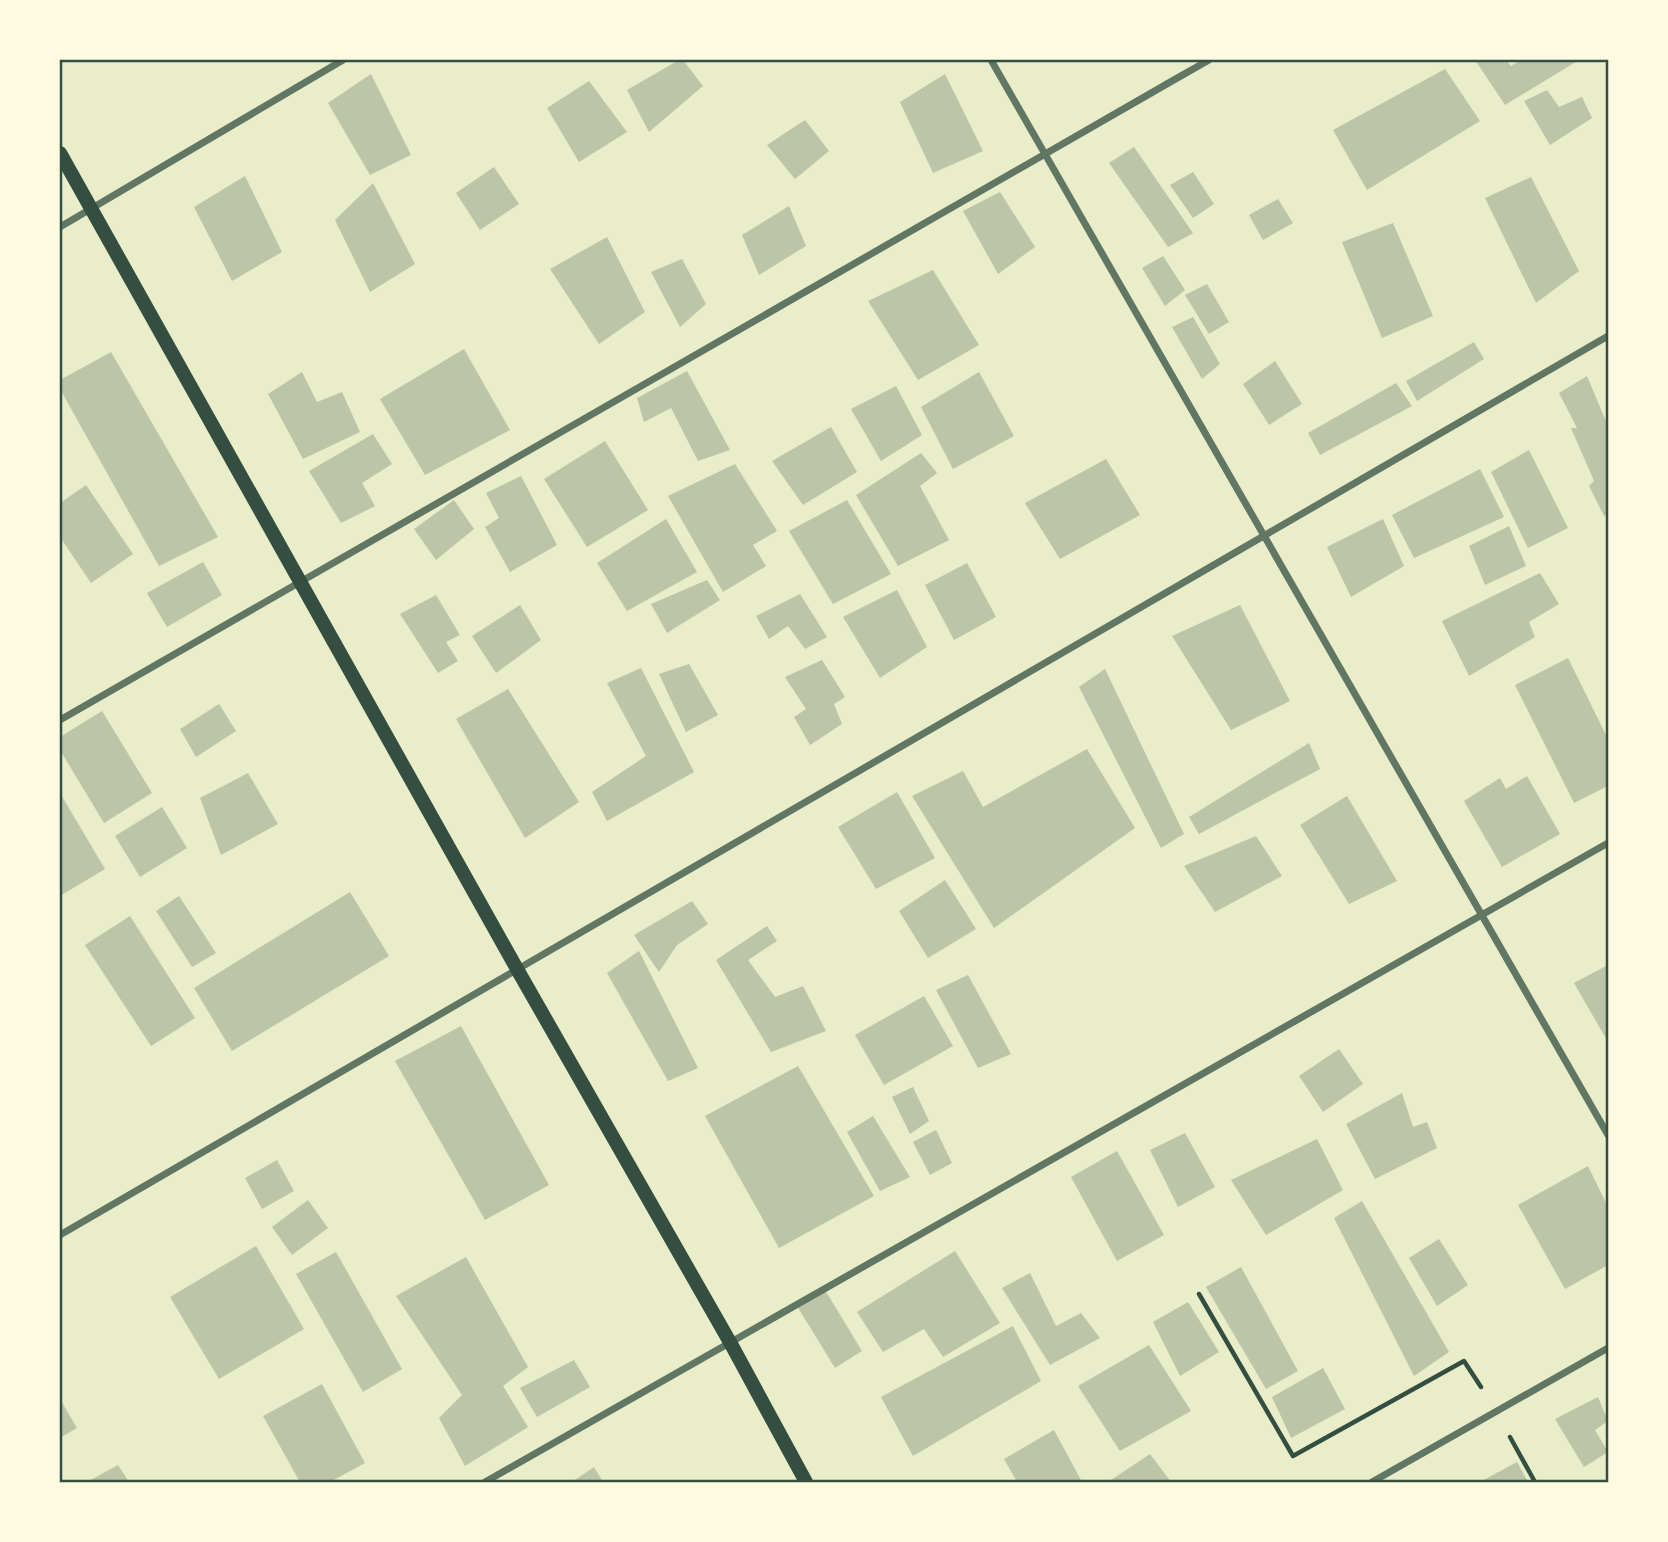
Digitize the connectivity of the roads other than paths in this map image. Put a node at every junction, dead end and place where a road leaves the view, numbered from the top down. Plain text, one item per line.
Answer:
1 (343, 60) edge
2 (991, 60) edge
3 (1209, 60) edge
4 (60, 153) edge
5 (1044, 153) junction
6 (90, 209) junction
7 (60, 227) edge
8 (1608, 336) edge
9 (1265, 537) junction
10 (301, 584) junction
11 (60, 720) edge
12 (1608, 843) edge
13 (1482, 916) junction
14 (517, 969) junction
15 (1608, 1135) edge
16 (60, 1235) edge
17 (731, 1343) junction
18 (1608, 1348) edge
19 (485, 1482) edge
20 (806, 1482) edge
21 (1372, 1482) edge

1 - 6 street
2 - 5 street
3 - 5 street
4 - 6 main road
5 - 9 street
5 - 10 street
6 - 7 street
6 - 10 main road
8 - 9 street
9 - 13 street
9 - 14 street
10 - 11 street
10 - 14 main road
12 - 13 street
13 - 15 street
13 - 17 street
14 - 16 street
14 - 17 main road
17 - 19 street
17 - 20 main road
18 - 21 street

